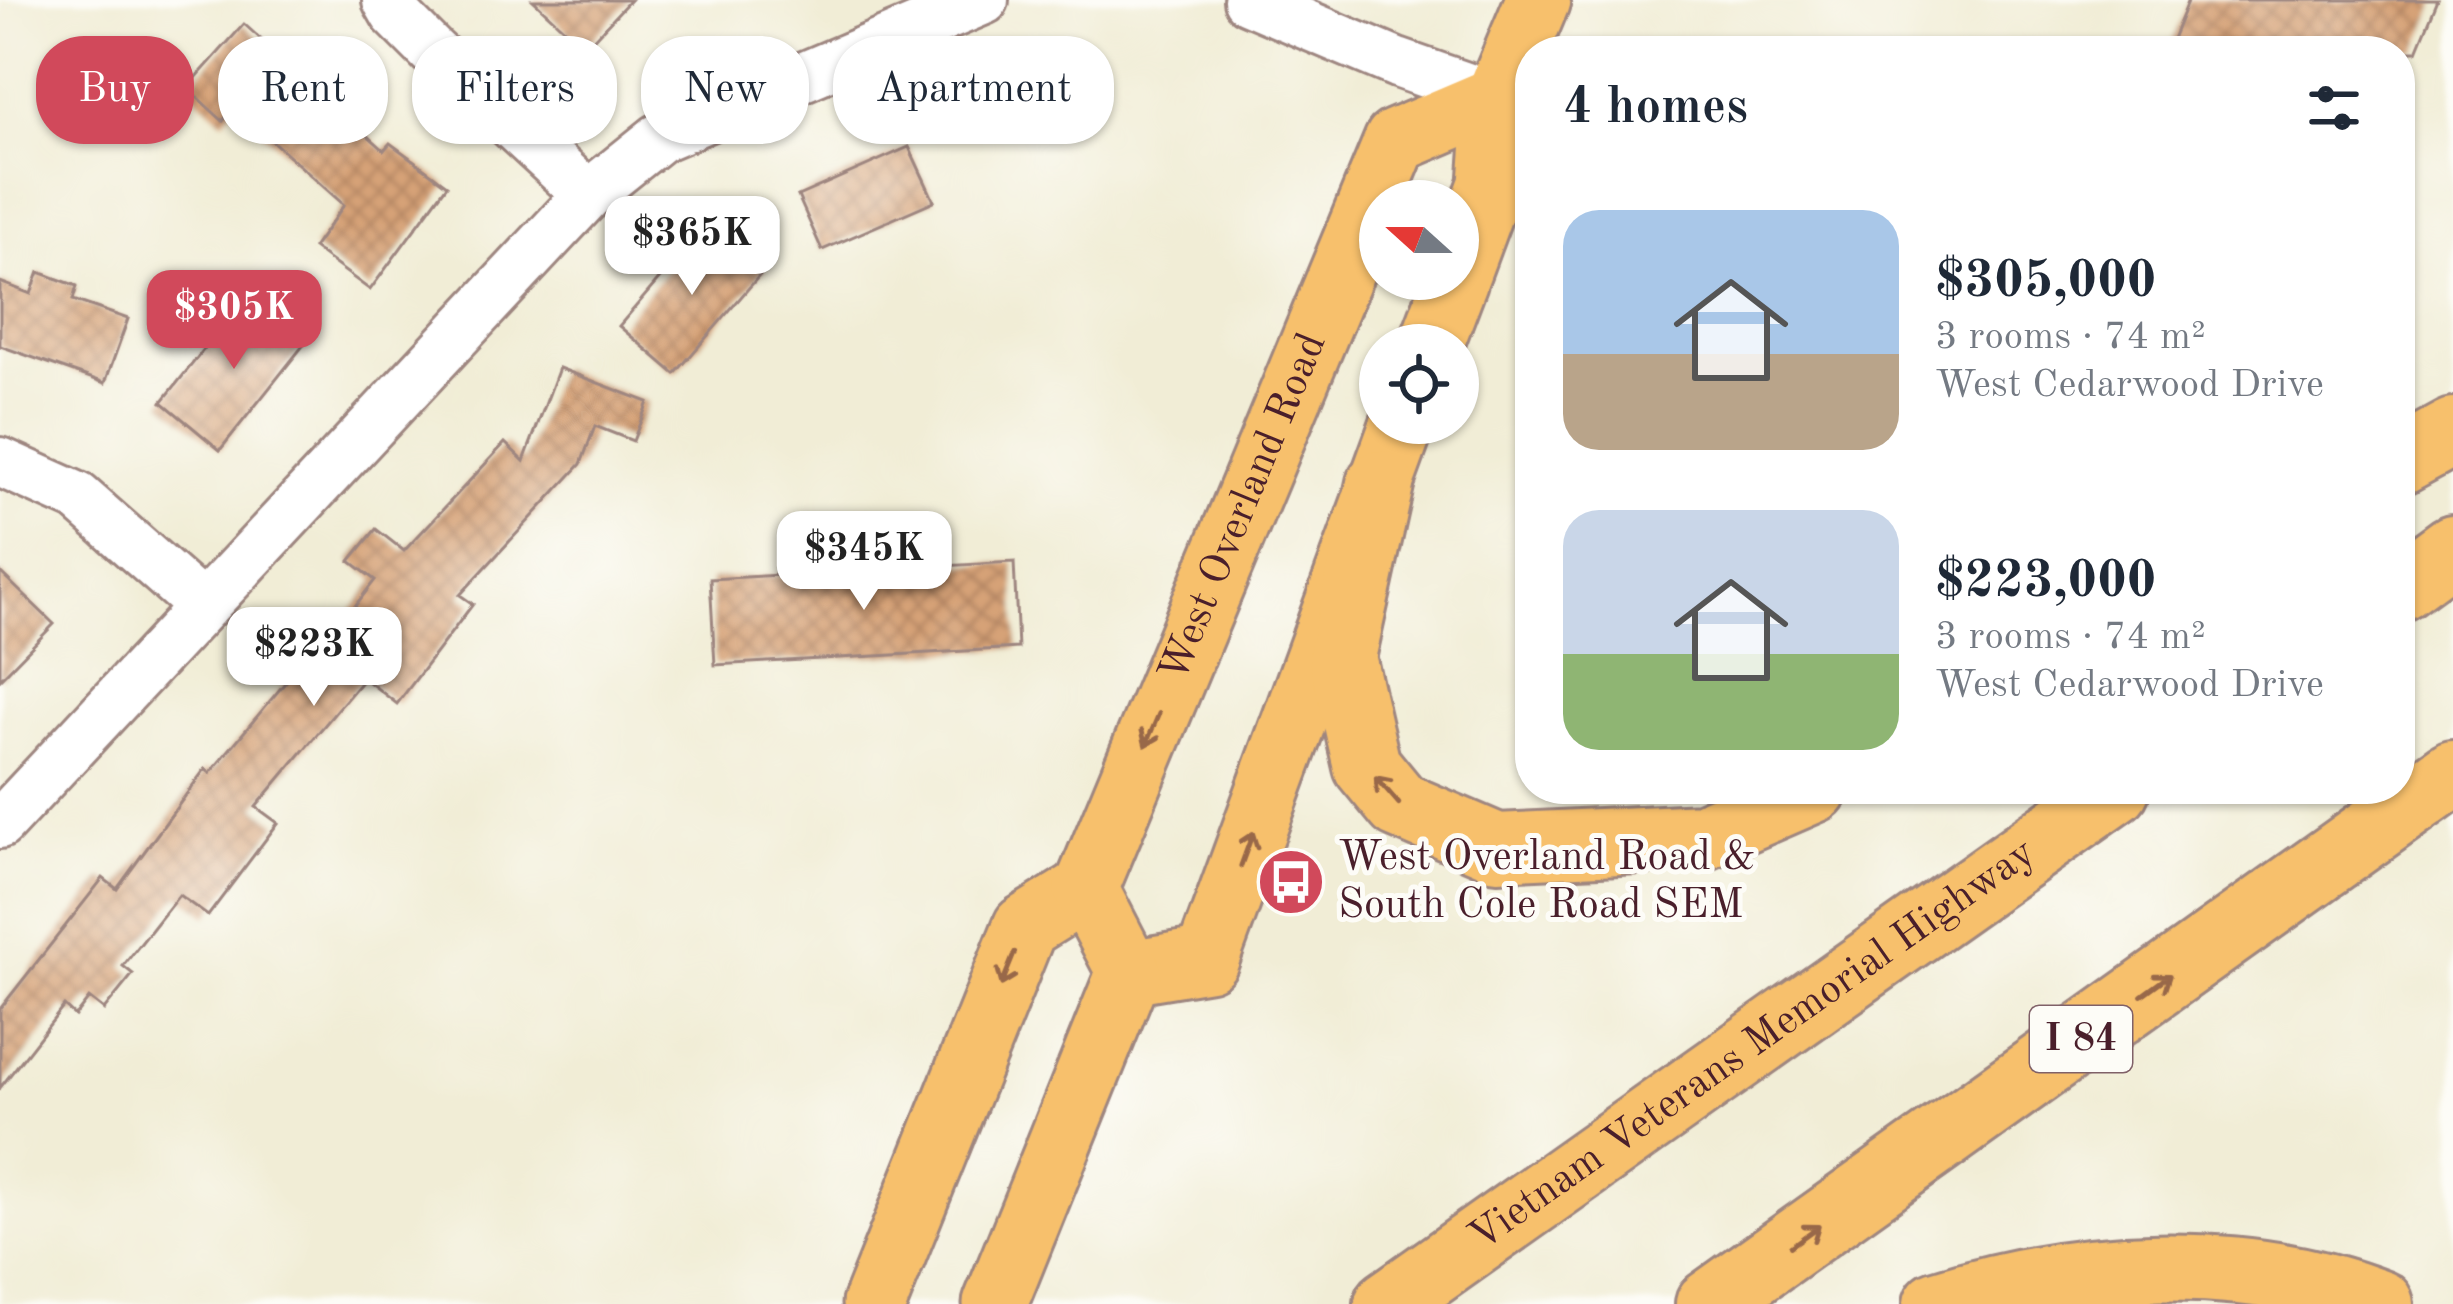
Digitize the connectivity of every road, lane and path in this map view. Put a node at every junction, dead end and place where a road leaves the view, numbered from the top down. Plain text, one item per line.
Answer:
1 (387, 0) edge
2 (984, 0) edge
3 (1248, 0) edge
4 (1538, 0) edge
5 (1523, 36) edge
6 (1515, 54) edge
7 (1496, 98) junction
8 (588, 195) junction
9 (1479, 216) edge
10 (2453, 432) edge
11 (1395, 444) edge
12 (2415, 453) edge
13 (0, 463) edge
14 (1381, 484) junction
15 (2453, 548) edge
16 (2415, 576) edge
17 (203, 607) junction
18 (2453, 773) edge
19 (2415, 800) edge
20 (1778, 804) edge
21 (2095, 804) edge
22 (2410, 804) edge
23 (0, 824) edge
24 (1086, 889) junction
25 (1129, 972) junction
26 (874, 1304) edge
27 (995, 1304) edge
28 (1388, 1304) edge
29 (1709, 1304) edge
30 (1936, 1304) edge
31 (2380, 1304) edge

1 - 8 street
2 - 8 street
3 - 7 street
4 - 5 main road
6 - 7 main road
7 - 9 main road
7 -> 24 main road, West Overland Road
8 - 17 street
10 - 12 highway
11 - 14 main road
13 - 17 street
20 -> 14 highway
25 -> 14 main road
15 - 16 highway
17 - 23 street
19 -> 18 highway, I 84
21 - 28 highway, Vietnam Veterans Memorial Highway
29 -> 22 highway, I 84
24 - 25 main road
24 -> 26 main road
25 - 27 main road
30 - 31 highway

